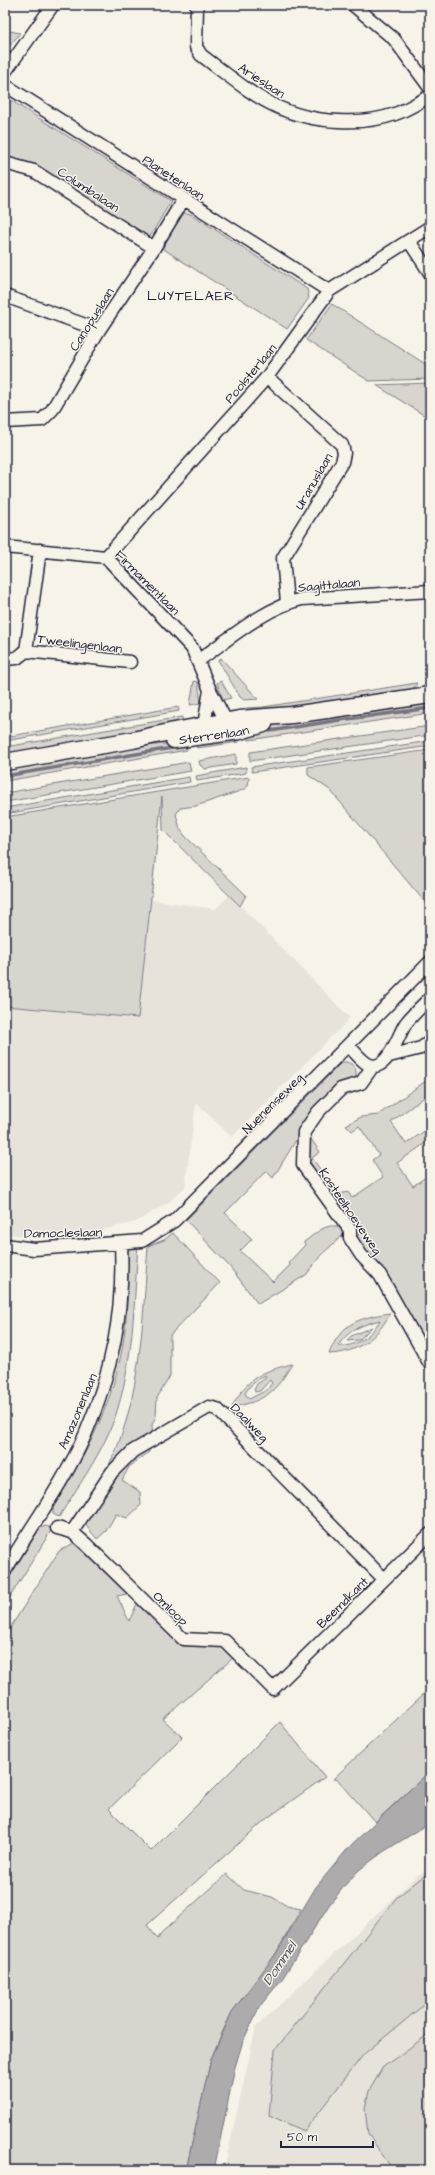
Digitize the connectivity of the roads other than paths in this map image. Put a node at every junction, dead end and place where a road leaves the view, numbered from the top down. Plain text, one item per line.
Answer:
1 (53, 5) edge
2 (197, 5) edge
3 (353, 5) edge
4 (5, 72) edge
5 (5, 85) edge
6 (430, 88) edge
7 (430, 96) edge
8 (5, 163) edge
9 (183, 200) junction
10 (430, 227) edge
11 (409, 241) junction
12 (154, 248) junction
13 (430, 273) edge
14 (329, 292) junction
15 (5, 296) edge
16 (99, 330) junction
17 (267, 377) junction
18 (5, 422) edge
19 (5, 547) edge
20 (40, 550) junction
21 (106, 557) junction
22 (430, 591) edge
23 (287, 602) junction
24 (26, 651) junction
25 (5, 659) edge
26 (199, 660) junction
27 (130, 662) dead end
28 (210, 690) junction
29 (430, 695) edge
30 (292, 715) junction
31 (226, 721) junction
32 (204, 725) junction
33 (133, 740) junction
34 (5, 762) edge
35 (430, 962) edge
36 (430, 998) edge
37 (430, 1042) edge
38 (348, 1045) junction
39 (389, 1056) junction
40 (373, 1066) junction
41 (121, 1244) junction
42 (5, 1245) edge
43 (430, 1364) edge
44 (57, 1528) dead end
45 (72, 1532) junction
46 (430, 1534) edge
47 (5, 1571) edge
48 (384, 1579) junction
49 (273, 1689) joint

1 - 4 street
2 - 7 street, Arieslaan
3 - 6 street
5 - 9 street, Planetenlaan
8 - 12 street, Columbalaan
9 - 12 street, Canopuslaan
9 - 14 street, Planetenlaan
10 - 11 street, Poolsterlaan
11 - 13 street
11 - 14 street, Poolsterlaan
12 - 16 street, Canopuslaan
14 - 17 street, Poolsterlaan
15 - 16 street
16 - 18 street, Canopuslaan
17 - 21 street, Poolsterlaan
17 - 23 street, Uranuslaan
19 - 20 street, Firmamentlaan
20 - 21 street, Firmamentlaan
20 - 24 street, Tweelingenlaan
21 - 26 street, Firmamentlaan
22 - 23 street, Sagittalaan
23 - 26 street, Sagittalaan
24 - 25 street, Tweelingenlaan
24 - 27 street, Tweelingenlaan
26 - 28 street, Firmamentlaan
28 - 31 street, Firmamentlaan
28 - 32 street, Firmamentlaan
29 - 30 main road, Sterrenlaan
30 - 31 main road, Sterrenlaan
30 - 33 main road, Sterrenlaan
31 - 32 main road, Sterrenlaan
32 - 33 main road, Sterrenlaan
33 - 34 main road, Sterrenlaan
35 - 38 street, Nuenenseweg
36 - 39 street
37 - 39 street
38 - 40 street
38 - 41 street, Nuenenseweg
39 - 40 street
40 - 43 street, Kasteelhoeveweg
41 - 42 street, Damocleslaan
41 - 47 street, Amazonenlaan
44 - 45 street, Omloop
45 - 48 street, Daalweg
45 - 49 street, Omloop
46 - 48 street, Beemdkant
48 - 49 street, Beemdkant

